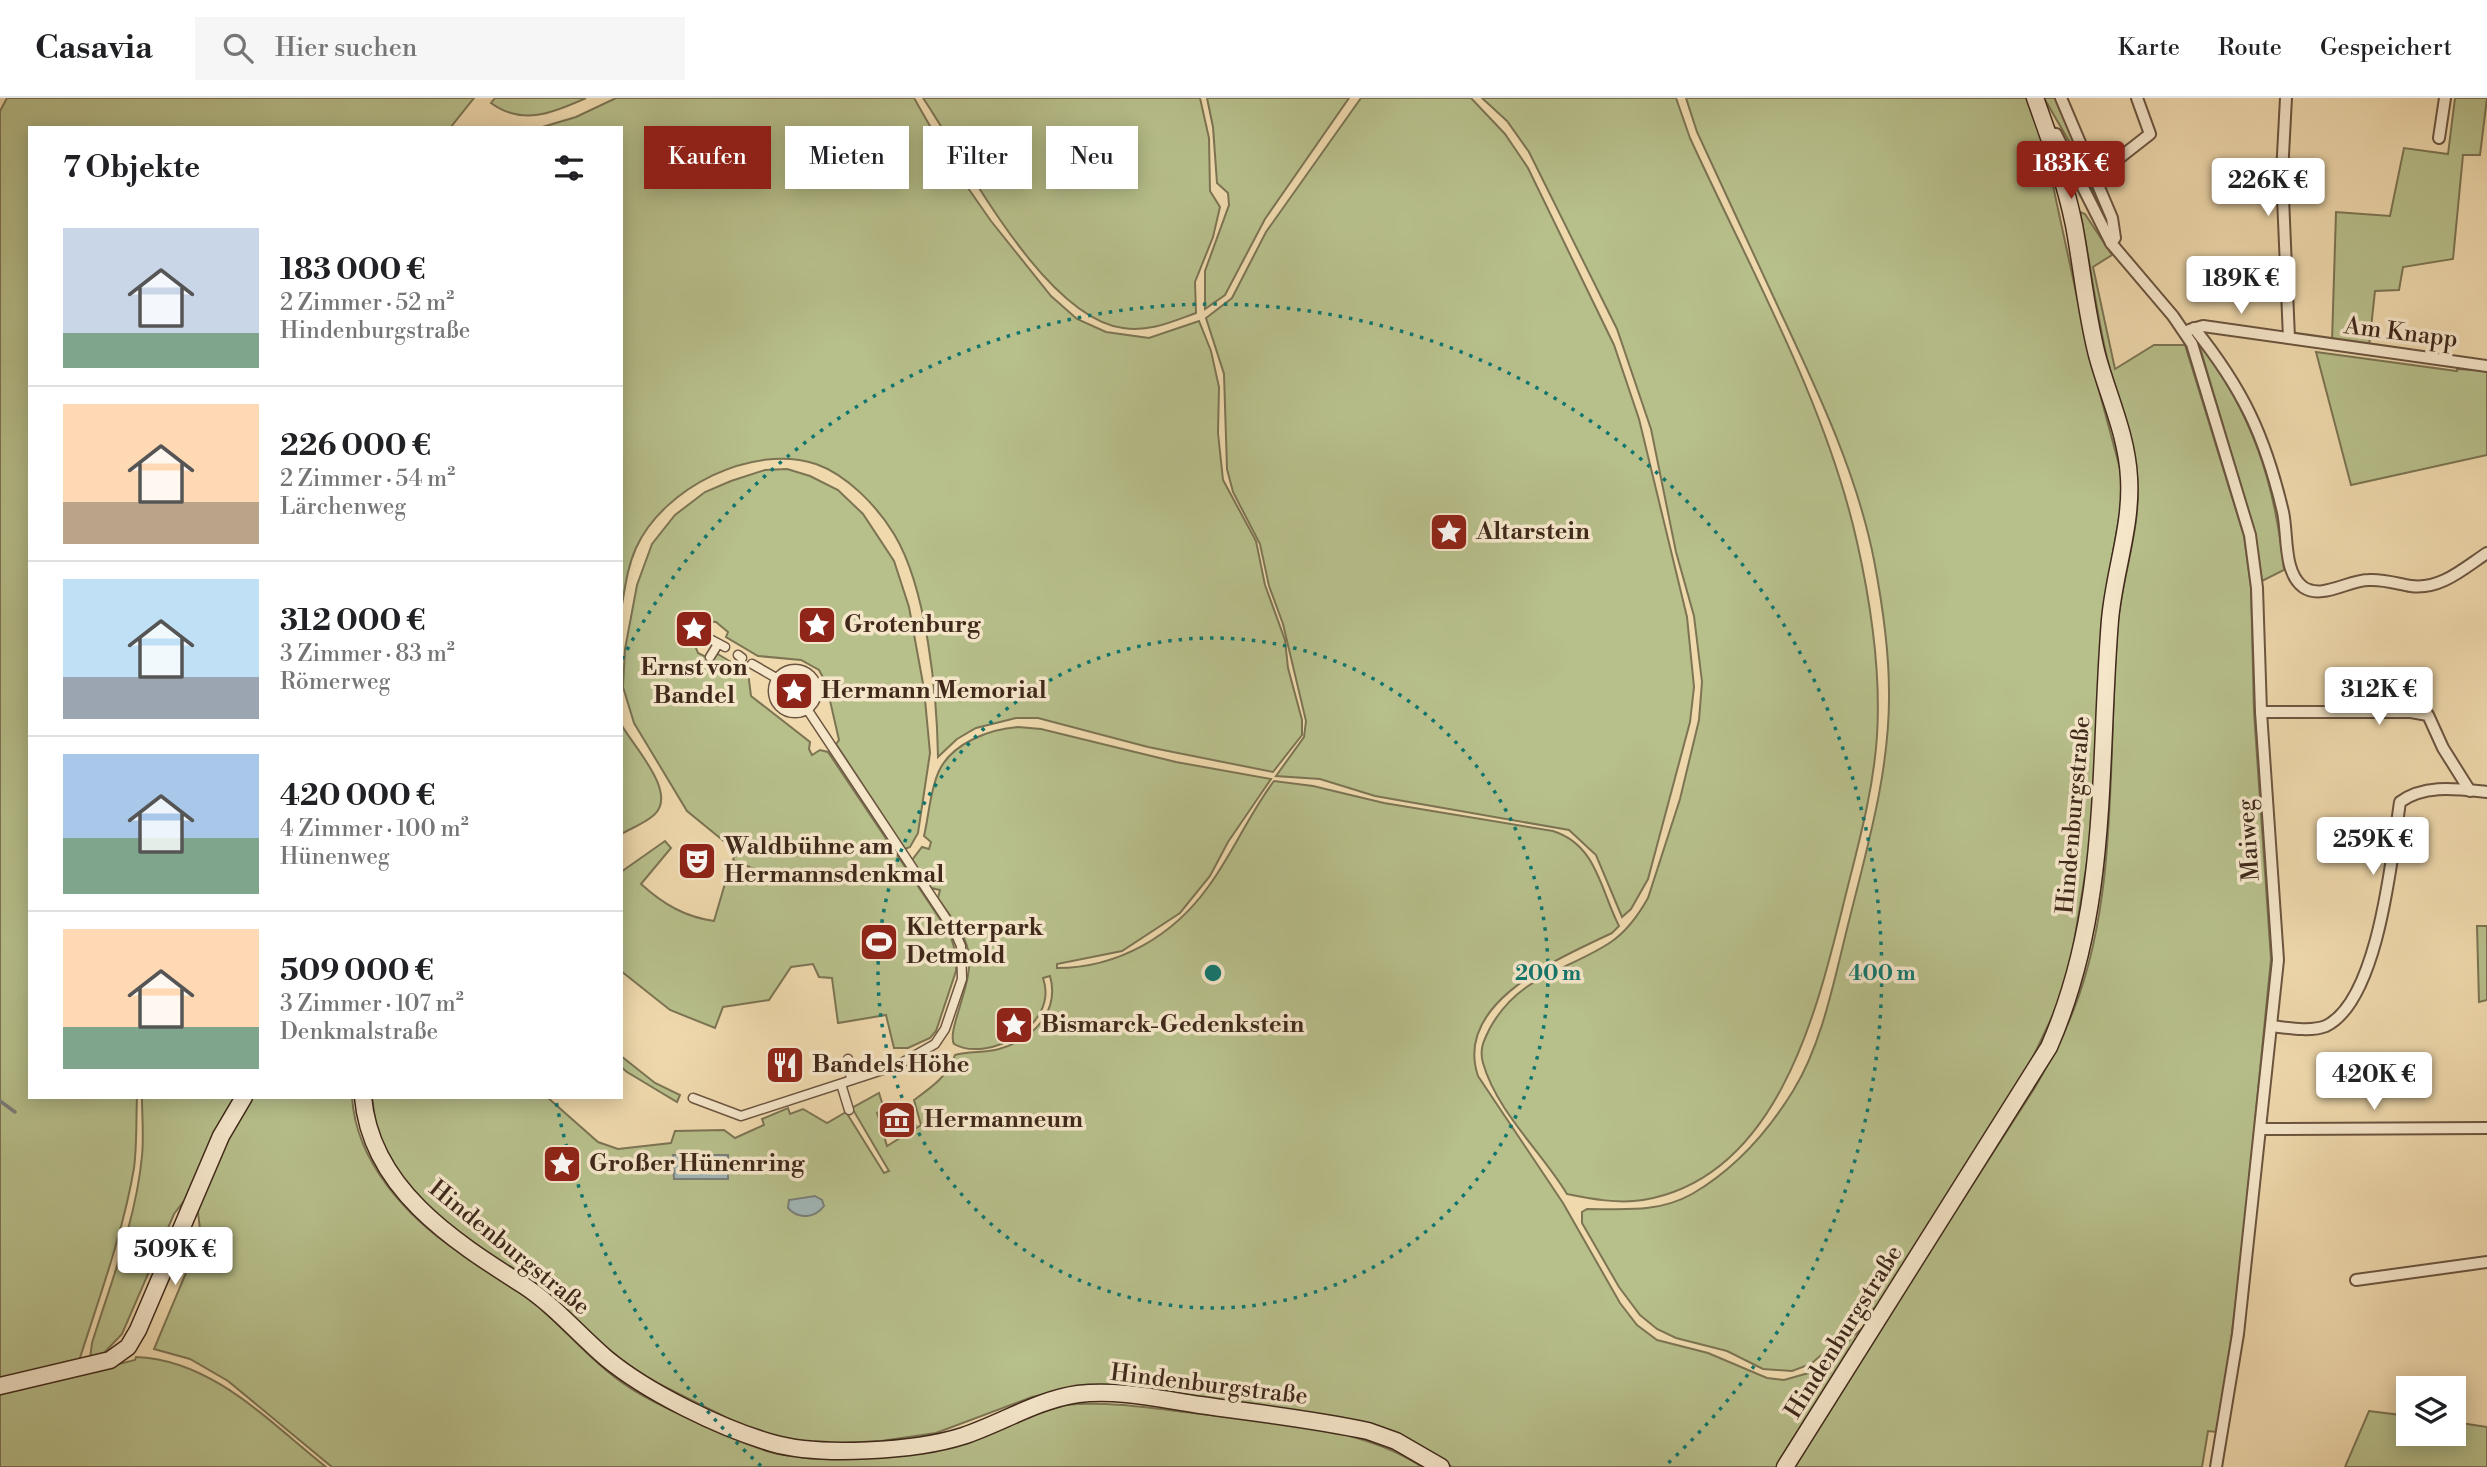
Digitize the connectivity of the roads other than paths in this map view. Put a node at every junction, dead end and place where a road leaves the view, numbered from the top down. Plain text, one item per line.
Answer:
1 (2035, 98) edge
2 (2061, 98) edge
3 (2137, 98) edge
4 (2286, 98) edge
5 (2445, 98) edge
6 (2048, 133) junction
7 (2439, 138) dead end
8 (2095, 177) junction
9 (2110, 243) junction
10 (2190, 330) junction
11 (2289, 338) junction
12 (2487, 366) edge
13 (2487, 553) edge
14 (706, 637) dead end
15 (737, 655) junction
16 (710, 657) dead end
17 (778, 679) junction
18 (807, 709) junction
19 (2261, 712) junction
20 (2470, 791) junction
21 (2487, 793) edge
22 (2272, 1027) junction
23 (848, 1059) dead end
24 (851, 1080) junction
25 (841, 1083) junction
26 (693, 1098) dead end
27 (243, 1099) edge
28 (363, 1099) edge
29 (849, 1110) dead end
30 (2487, 1128) edge
31 (2261, 1129) junction
32 (2487, 1262) edge
33 (2356, 1280) dead end
34 (0, 1386) edge
35 (1441, 1467) edge
36 (1785, 1467) edge
37 (2216, 1467) edge

1 - 6 main road, Hindenburgstraße
2 - 8 street
3 - 8 street
4 - 11 street
5 - 7 street
6 - 9 street, Maiweg
6 - 36 main road, Hindenburgstraße
8 - 9 street
9 - 10 street, Maiweg
10 - 11 street, Am Knapp
10 - 13 street
10 - 19 street, Maiweg
11 - 12 street, Am Knapp
14 - 15 street
15 - 16 street
15 - 17 street
17 - 18 street
17 - 18 street
18 - 24 street
19 - 20 street
19 - 22 street, Maiweg
20 - 21 street
20 - 22 street
22 - 31 street, Maiweg
23 - 24 street
24 - 25 street
25 - 26 street
25 - 29 street
27 - 34 main road
28 - 35 main road, Hindenburgstraße
30 - 31 street
31 - 37 street, Maiweg
32 - 33 street

